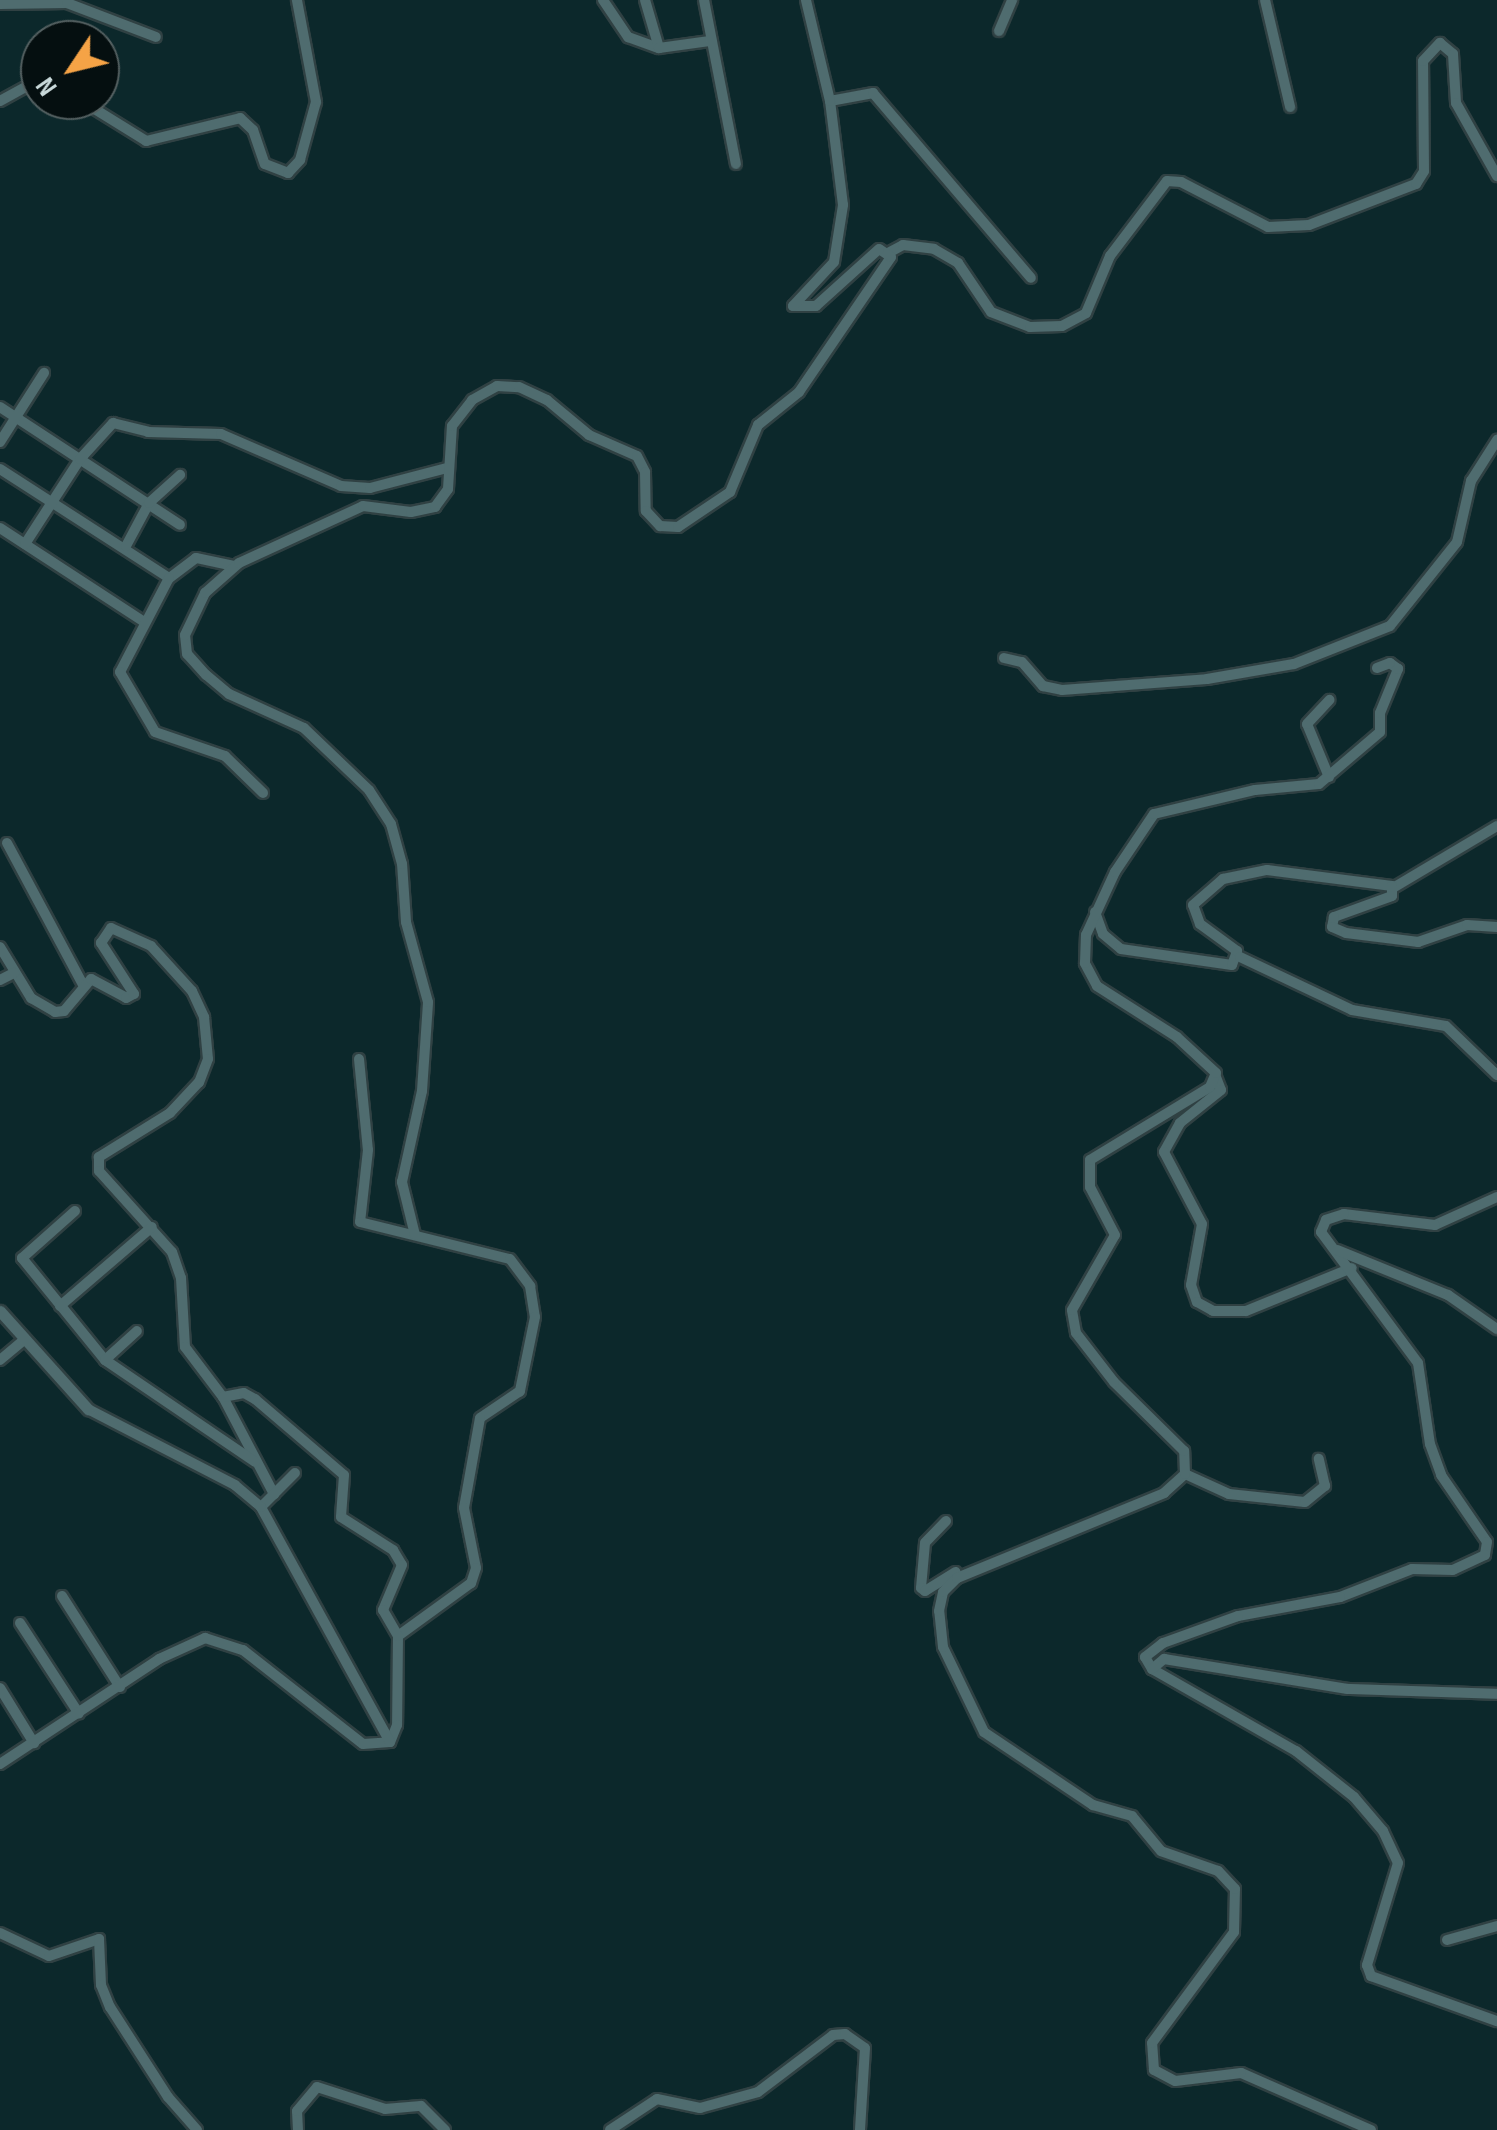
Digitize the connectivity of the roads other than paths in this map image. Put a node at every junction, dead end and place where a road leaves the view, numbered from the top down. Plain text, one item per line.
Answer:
1 (297, 0) edge
2 (603, 0) edge
3 (645, 0) edge
4 (704, 0) edge
5 (806, 0) edge
6 (1012, 0) edge
7 (1265, 0) edge
8 (0, 4) edge
9 (999, 31) dead end
10 (156, 38) dead end
11 (710, 40) junction
12 (659, 48) junction
13 (830, 101) junction
14 (1290, 107) dead end
15 (113, 120) edge
16 (736, 164) dead end
17 (1497, 176) edge
18 (890, 252) junction
19 (1031, 278) dead end
20 (44, 373) dead end
21 (0, 407) edge
22 (16, 418) junction
23 (1497, 440) edge
24 (0, 442) edge
25 (80, 459) junction
26 (0, 468) edge
27 (447, 468) junction
28 (180, 475) dead end
29 (53, 501) junction
30 (149, 503) junction
31 (180, 526) dead end
32 (0, 528) edge
33 (25, 544) junction
34 (126, 546) junction
35 (234, 566) junction
36 (169, 578) junction
37 (144, 622) junction
38 (1004, 658) dead end
39 (1377, 668) dead end
40 (1329, 700) dead end
41 (1328, 778) junction
42 (263, 792) dead end
43 (1497, 826) edge
44 (7, 843) dead end
45 (1393, 888) junction
46 (1095, 912) junction
47 (1497, 926) edge
48 (0, 947) edge
49 (1240, 957) junction
50 (14, 973) junction
51 (0, 980) edge
52 (83, 985) junction
53 (359, 1059) dead end
54 (1497, 1075) edge
55 (1216, 1076) junction
56 (1497, 1196) edge
57 (75, 1211) dead end
58 (152, 1228) junction
59 (415, 1235) junction
60 (1337, 1250) junction
61 (1352, 1268) junction
62 (60, 1306) junction
63 (0, 1311) edge
64 (1497, 1329) edge
65 (137, 1331) dead end
66 (24, 1340) junction
67 (0, 1360) edge
68 (105, 1360) junction
69 (223, 1398) junction
70 (88, 1410) joint
71 (1320, 1459) dead end
72 (259, 1465) junction
73 (295, 1473) dead end
74 (1185, 1474) junction
75 (274, 1494) junction
76 (261, 1507) junction
77 (946, 1522) dead end
78 (986, 1565) junction
79 (62, 1596) dead end
80 (20, 1623) dead end
81 (398, 1636) junction
82 (1152, 1669) junction
83 (120, 1687) junction
84 (0, 1688) edge
85 (1496, 1696) edge
86 (78, 1714) junction
87 (390, 1742) junction
88 (34, 1743) junction
89 (0, 1764) edge
90 (1497, 1926) edge
91 (0, 1933) edge
92 (1448, 1940) dead end
93 (1497, 2021) edge
94 (198, 2130) edge
95 (298, 2130) edge
96 (445, 2130) edge
97 (610, 2130) edge
98 (860, 2130) edge
99 (1372, 2130) edge

1 - 15 street
2 - 12 street
3 - 12 street
4 - 11 street
5 - 13 street
6 - 9 street
7 - 14 street
8 - 10 street
11 - 12 street
11 - 16 street
13 - 18 street
13 - 19 street
17 - 18 street
18 - 27 street
20 - 22 street
21 - 22 street
22 - 24 street
22 - 25 street
23 - 38 street
25 - 27 street
25 - 29 street
25 - 30 street
26 - 29 street
27 - 35 street
28 - 30 street
29 - 33 street
29 - 34 street
30 - 31 street
30 - 34 street
32 - 33 street
33 - 37 street
34 - 36 street
35 - 36 street
35 - 59 street
36 - 37 street
37 - 42 street
39 - 41 street
40 - 41 street
41 - 46 street
43 - 45 street
44 - 52 street
45 - 47 street
45 - 49 street
46 - 49 street
46 - 55 street
48 - 50 street
49 - 54 street
50 - 51 street
50 - 52 street
52 - 58 street
53 - 59 street
55 - 61 street
55 - 74 street
56 - 60 street
57 - 62 street
58 - 62 street
58 - 69 street
59 - 81 street
60 - 61 street
60 - 64 street
61 - 82 street
62 - 68 street
63 - 66 street
65 - 68 street
66 - 67 street
66 - 70 street
68 - 72 street
69 - 72 street
69 - 81 street
70 - 76 street
71 - 74 street
72 - 75 street
73 - 75 street
74 - 78 street
75 - 76 street
76 - 87 street
77 - 78 street
78 - 99 street
79 - 83 street
80 - 86 street
81 - 87 street
82 - 85 street
82 - 93 street
83 - 86 street
83 - 87 street
84 - 88 street
86 - 88 street
88 - 89 street
90 - 92 street
91 - 94 street
95 - 96 street
97 - 98 street

